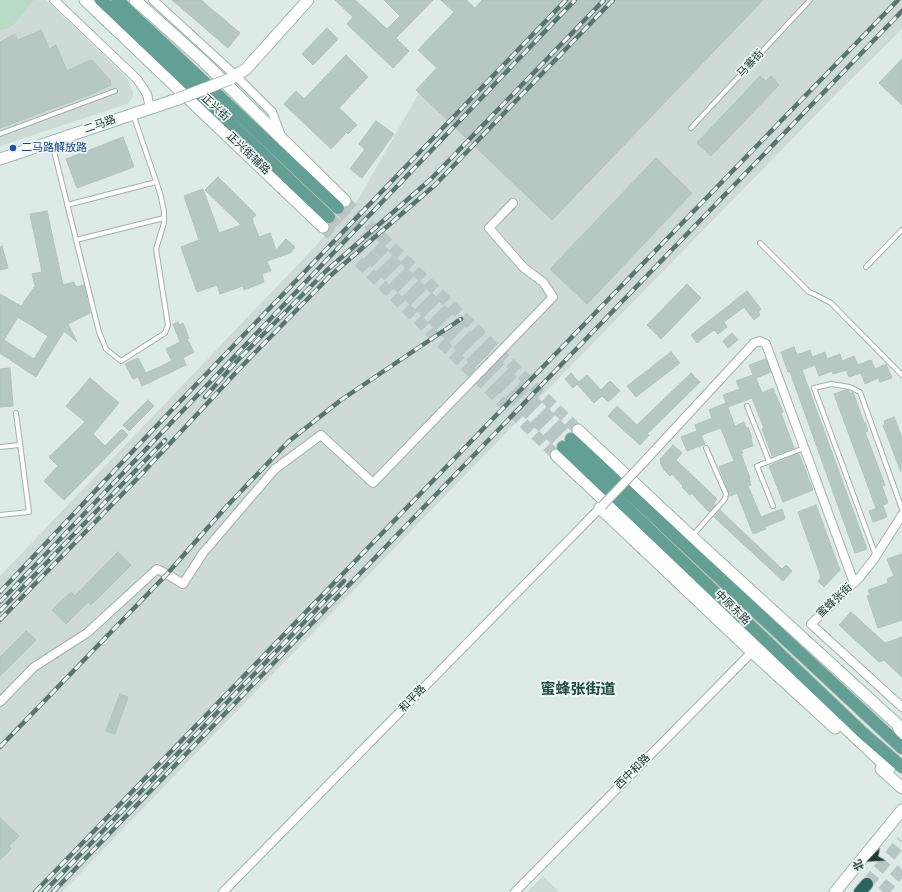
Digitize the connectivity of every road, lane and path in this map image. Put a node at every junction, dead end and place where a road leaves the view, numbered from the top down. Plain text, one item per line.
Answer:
1 (54, 0) edge
2 (85, 0) edge
3 (101, 0) edge
4 (117, 0) edge
5 (135, 0) edge
6 (153, 0) edge
7 (308, 0) edge
8 (810, 0) edge
9 (233, 78) junction
10 (115, 92) dead end
11 (150, 108) junction
12 (133, 114) junction
13 (692, 128) dead end
14 (0, 134) edge
15 (281, 137) junction
16 (51, 141) junction
17 (0, 158) edge
18 (156, 182) junction
19 (513, 203) dead end
20 (341, 204) joint
21 (67, 205) junction
22 (164, 218) junction
23 (326, 222) joint
24 (902, 230) edge
25 (76, 240) junction
26 (760, 243) dead end
27 (866, 267) dead end
28 (902, 375) edge
29 (747, 406) dead end
30 (16, 413) dead end
31 (567, 443) junction
32 (20, 445) junction
33 (0, 447) edge
34 (804, 447) junction
35 (706, 448) dead end
36 (769, 461) junction
37 (773, 506) dead end
38 (601, 507) junction
39 (902, 509) edge
40 (0, 515) edge
41 (902, 515) edge
42 (691, 536) junction
43 (876, 556) junction
44 (854, 583) junction
45 (752, 652) junction
46 (0, 702) edge
47 (902, 707) edge
48 (899, 726) edge
49 (902, 735) edge
50 (902, 748) edge
51 (902, 768) edge
52 (885, 769) junction
53 (902, 788) edge
54 (902, 810) edge
55 (223, 892) edge
56 (515, 892) edge
57 (835, 892) edge

1 - 11 street
2 - 23 street, 正兴街辅路
3 - 23 main road, 正兴街
4 - 20 main road, 正兴街
5 - 15 street
6 - 9 street
7 - 9 street
8 - 13 lane, 马寨街
9 - 11 street, 二马路, bridge
9 - 15 street
10 - 14 lane
11 - 12 street, 二马路
12 - 16 street, 二马路
12 - 18 lane
15 - 20 street
16 - 17 street, 二马路
16 - 21 lane
18 - 21 lane
18 - 22 lane
19 - 46 street
21 - 25 lane
22 - 25 lane
22 - 25 lane
24 - 27 lane
26 - 28 lane
29 - 36 lane
30 - 32 lane
31 - 42 street
31 - 50 main road, 中原东路
31 - 51 main road, 中原东路
31 - 52 street
32 - 33 lane
32 - 40 lane
34 - 36 lane
34 - 38 street, 和平路, bridge
34 - 44 street
35 - 42 lane
36 - 37 lane
38 - 45 street
38 - 55 street, 和平路
39 - 43 lane
41 - 43 street, 蜜蜂张街
42 - 48 street
43 - 44 street, 蜜蜂张街
44 - 47 street, 蜜蜂张街
45 - 52 street
45 - 56 street, 西中和路
48 - 49 street
51 - 52 street
52 - 53 street
54 - 57 street

